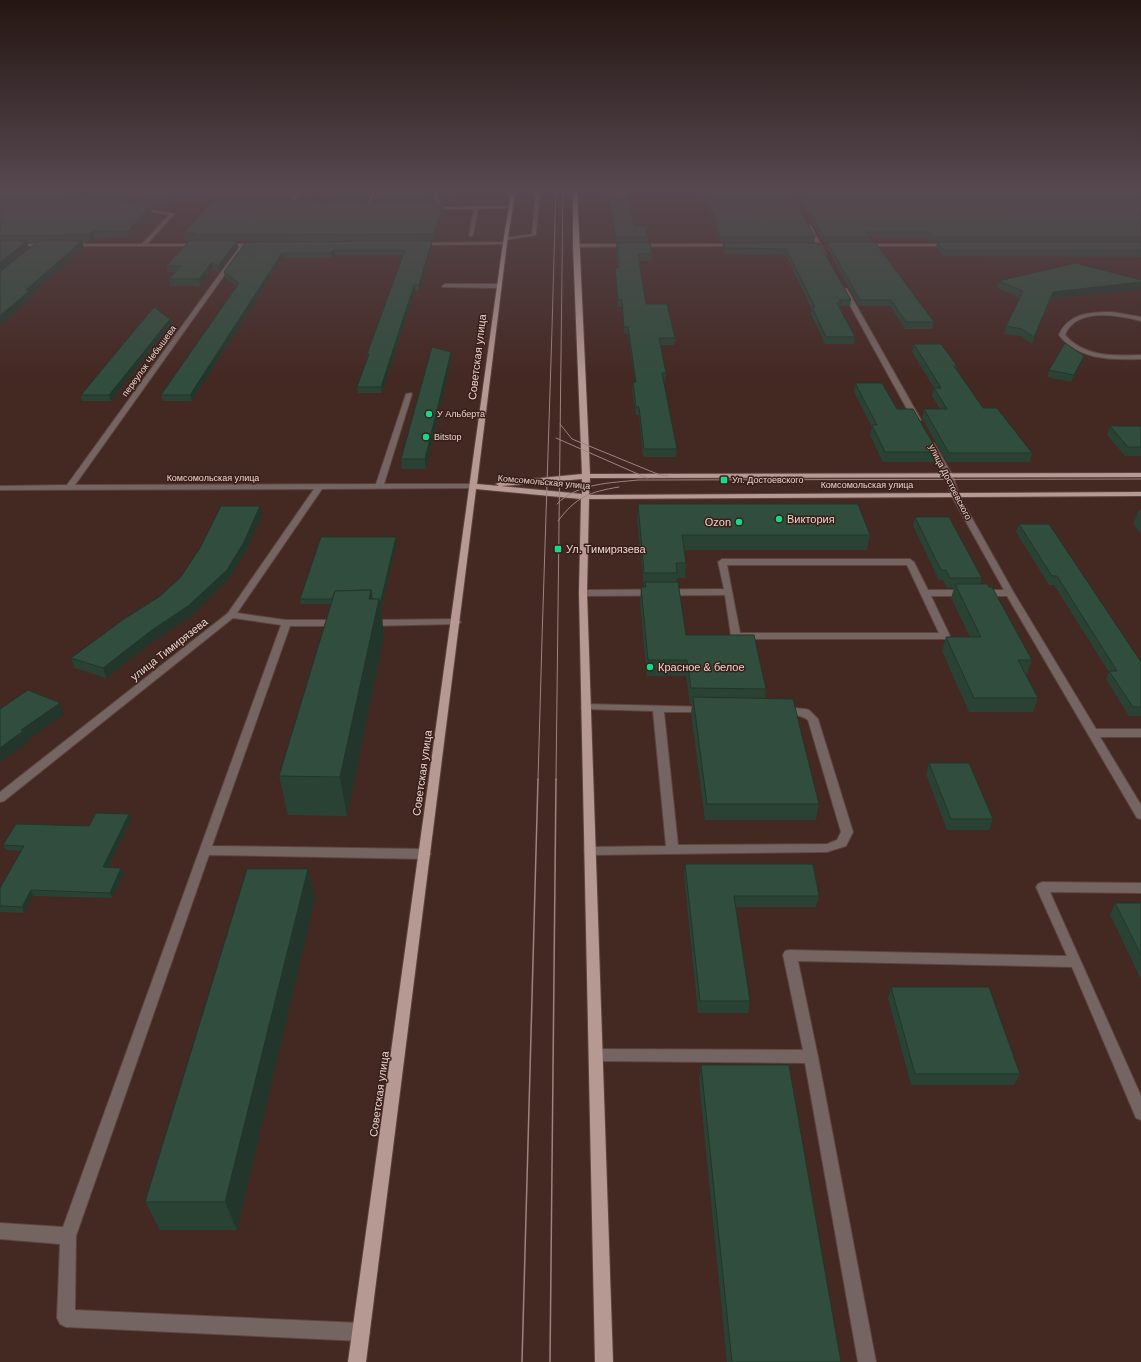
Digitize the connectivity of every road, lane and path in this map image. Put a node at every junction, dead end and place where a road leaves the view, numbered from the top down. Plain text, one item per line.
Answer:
1 (239, 252) edge
2 (504, 252) edge
3 (576, 252) edge
4 (823, 252) edge
5 (827, 259) edge
6 (445, 286) dead end
7 (499, 286) junction
8 (842, 286) edge
9 (1141, 319) edge
10 (1141, 357) edge
11 (408, 394) dead end
12 (919, 423) edge
13 (927, 437) edge
14 (1141, 475) edge
15 (586, 476) junction
16 (948, 476) junction
17 (474, 486) junction
18 (379, 487) junction
19 (0, 488) edge
20 (69, 488) junction
21 (319, 488) junction
22 (1141, 494) edge
23 (955, 495) junction
24 (586, 497) junction
25 (583, 592) junction
26 (729, 592) junction
27 (925, 593) junction
28 (1010, 593) junction
29 (231, 615) junction
30 (456, 622) junction
31 (286, 623) junction
32 (347, 623) edge
33 (363, 623) edge
34 (586, 707) junction
35 (658, 708) junction
36 (720, 709) edge
37 (776, 710) edge
38 (1093, 733) junction
39 (1141, 733) edge
40 (0, 798) edge
41 (1141, 815) edge
42 (205, 850) junction
43 (590, 851) junction
44 (673, 851) junction
45 (425, 854) junction
46 (1141, 888) edge
47 (1076, 962) junction
48 (596, 1055) junction
49 (811, 1056) junction
50 (1141, 1113) edge
51 (0, 1231) edge
52 (68, 1236) junction
53 (361, 1332) junction
54 (357, 1362) edge
55 (604, 1362) edge
56 (867, 1362) edge

1 - 20 street, переулок Чебышева
2 - 7 main road, Советская улица
3 - 15 main road
4 - 5 street
6 - 7 street
7 - 17 main road, Советская улица
8 - 12 street
9 - 10 street
11 - 18 street
13 - 16 street, улица Достоевского
14 - 16 main road, Комсомольская улица
15 - 16 main road, Комсомольская улица
15 - 17 main road, Комсомольская улица
15 - 24 main road
16 - 23 street, улица Достоевского
17 - 18 street, Комсомольская улица
17 - 24 main road, Комсомольская улица
17 - 30 main road, Советская улица
18 - 21 street, Комсомольская улица
19 - 20 street, Комсомольская улица
20 - 21 street, Комсомольская улица
21 - 29 street, улица Тимирязева
22 - 23 main road, Комсомольская улица
23 - 24 main road, Комсомольская улица
23 - 28 street, улица Достоевского
24 - 25 main road
25 - 26 street
25 - 34 main road
26 - 27 street
26 - 27 street
27 - 28 street
28 - 38 street, улица Достоевского
29 - 31 street
29 - 40 street, улица Тимирязева
30 - 33 street
30 - 45 main road, Советская улица
31 - 32 street
31 - 42 street
34 - 35 street
34 - 43 main road
35 - 36 street
35 - 44 street
37 - 44 street
38 - 39 street
38 - 41 street, улица Достоевского
42 - 45 street
42 - 52 street
43 - 44 street
43 - 48 main road
45 - 53 main road, Советская улица
46 - 47 street
47 - 49 street
47 - 50 street
48 - 49 street
48 - 55 main road
49 - 56 street
51 - 52 street
52 - 53 street
53 - 54 main road, Советская улица

